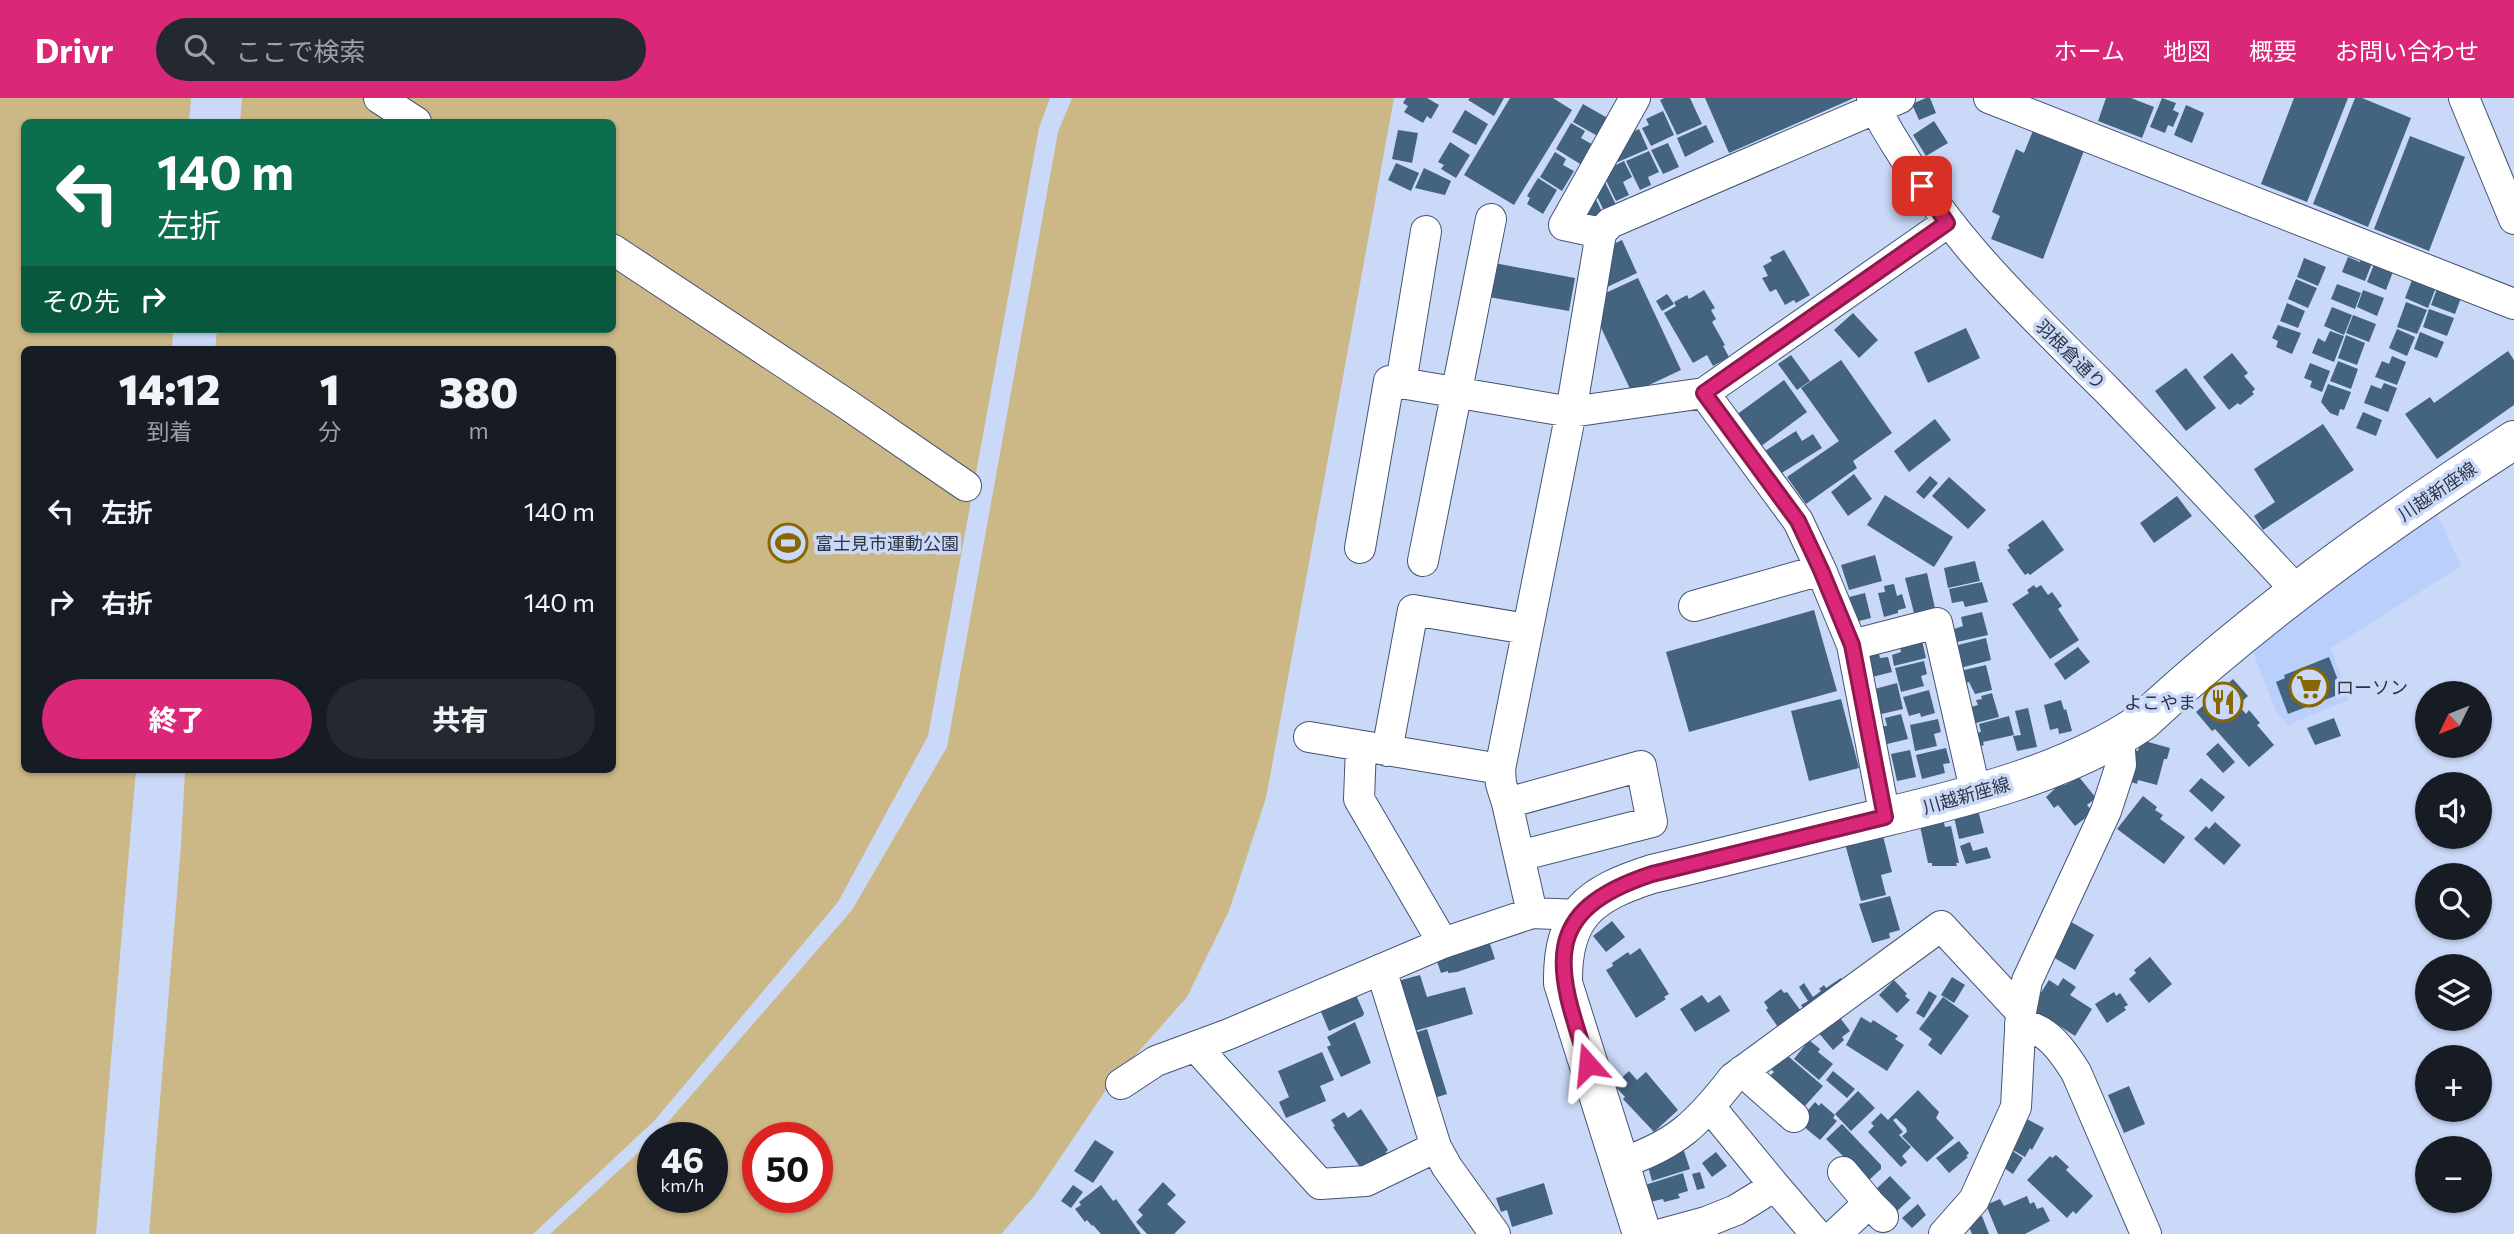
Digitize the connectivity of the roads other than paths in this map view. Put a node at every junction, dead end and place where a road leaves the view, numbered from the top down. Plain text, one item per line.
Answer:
1 (379, 98) edge
2 (1634, 98) edge
3 (1989, 98) edge
4 (2464, 98) edge
5 (1882, 102) edge
6 (411, 119) edge
7 (1491, 219) dead end
8 (2514, 219) edge
9 (1947, 223) junction
10 (1426, 231) dead end
11 (1601, 233) junction
12 (616, 253) edge
13 (2514, 304) edge
14 (1401, 383) junction
15 (1457, 392) junction
16 (1704, 393) junction
17 (1571, 411) junction
18 (2514, 440) edge
19 (966, 486) dead end
20 (1360, 548) dead end
21 (1423, 561) dead end
22 (1821, 570) junction
23 (2297, 591) junction
24 (1694, 606) dead end
25 (1527, 629) junction
26 (1852, 645) junction
27 (1309, 737) dead end
28 (2119, 737) junction
29 (1374, 749) junction
30 (1500, 769) junction
31 (1976, 794) junction
32 (1507, 803) junction
33 (1885, 817) junction
34 (1519, 856) junction
35 (1532, 913) junction
36 (1579, 915) junction
37 (1443, 943) junction
38 (1381, 969) junction
39 (2021, 1018) junction
40 (1196, 1047) junction
41 (1742, 1071) junction
42 (1121, 1084) dead end
43 (1710, 1107) junction
44 (1794, 1117) dead end
45 (1436, 1147) junction
46 (1621, 1163) junction
47 (1843, 1172) dead end
48 (1775, 1186) junction
49 (1495, 1234) edge
50 (1642, 1234) edge
51 (1662, 1234) edge
52 (1816, 1234) edge
53 (1836, 1234) edge
54 (1944, 1234) edge
55 (2146, 1234) edge

1 - 6 street
2 - 11 street
3 - 13 street
4 - 8 street
5 - 9 street, 羽根倉通り
5 - 11 street
7 - 15 street
9 - 16 street
9 - 23 street, 羽根倉通り
10 - 14 street
11 - 17 street
12 - 19 street
14 - 15 street
14 - 20 street
15 - 17 street
15 - 21 street
16 - 17 street
16 - 22 street
17 - 25 street
18 - 23 main road, 川越新座線
22 - 24 street
22 - 26 street
23 - 28 main road, 川越新座線
25 - 29 street
25 - 30 street
26 - 31 street
26 - 33 street
27 - 29 street
28 - 31 main road, 川越新座線
28 - 39 street
29 - 30 street
29 - 37 street
30 - 32 street
31 - 33 main road, 川越新座線
32 - 34 street
32 - 34 street
33 - 36 main road, 川越新座線
34 - 35 street
35 - 36 street
35 - 37 street
36 - 46 main road, 川越新座線
37 - 38 street
38 - 40 street
38 - 45 street
39 - 41 street
39 - 54 street
39 - 55 street
40 - 42 street
40 - 45 street
41 - 43 street
41 - 44 street
43 - 46 street
43 - 48 street
45 - 49 street
46 - 50 main road, 川越新座線
47 - 53 street
48 - 51 street
48 - 52 street

